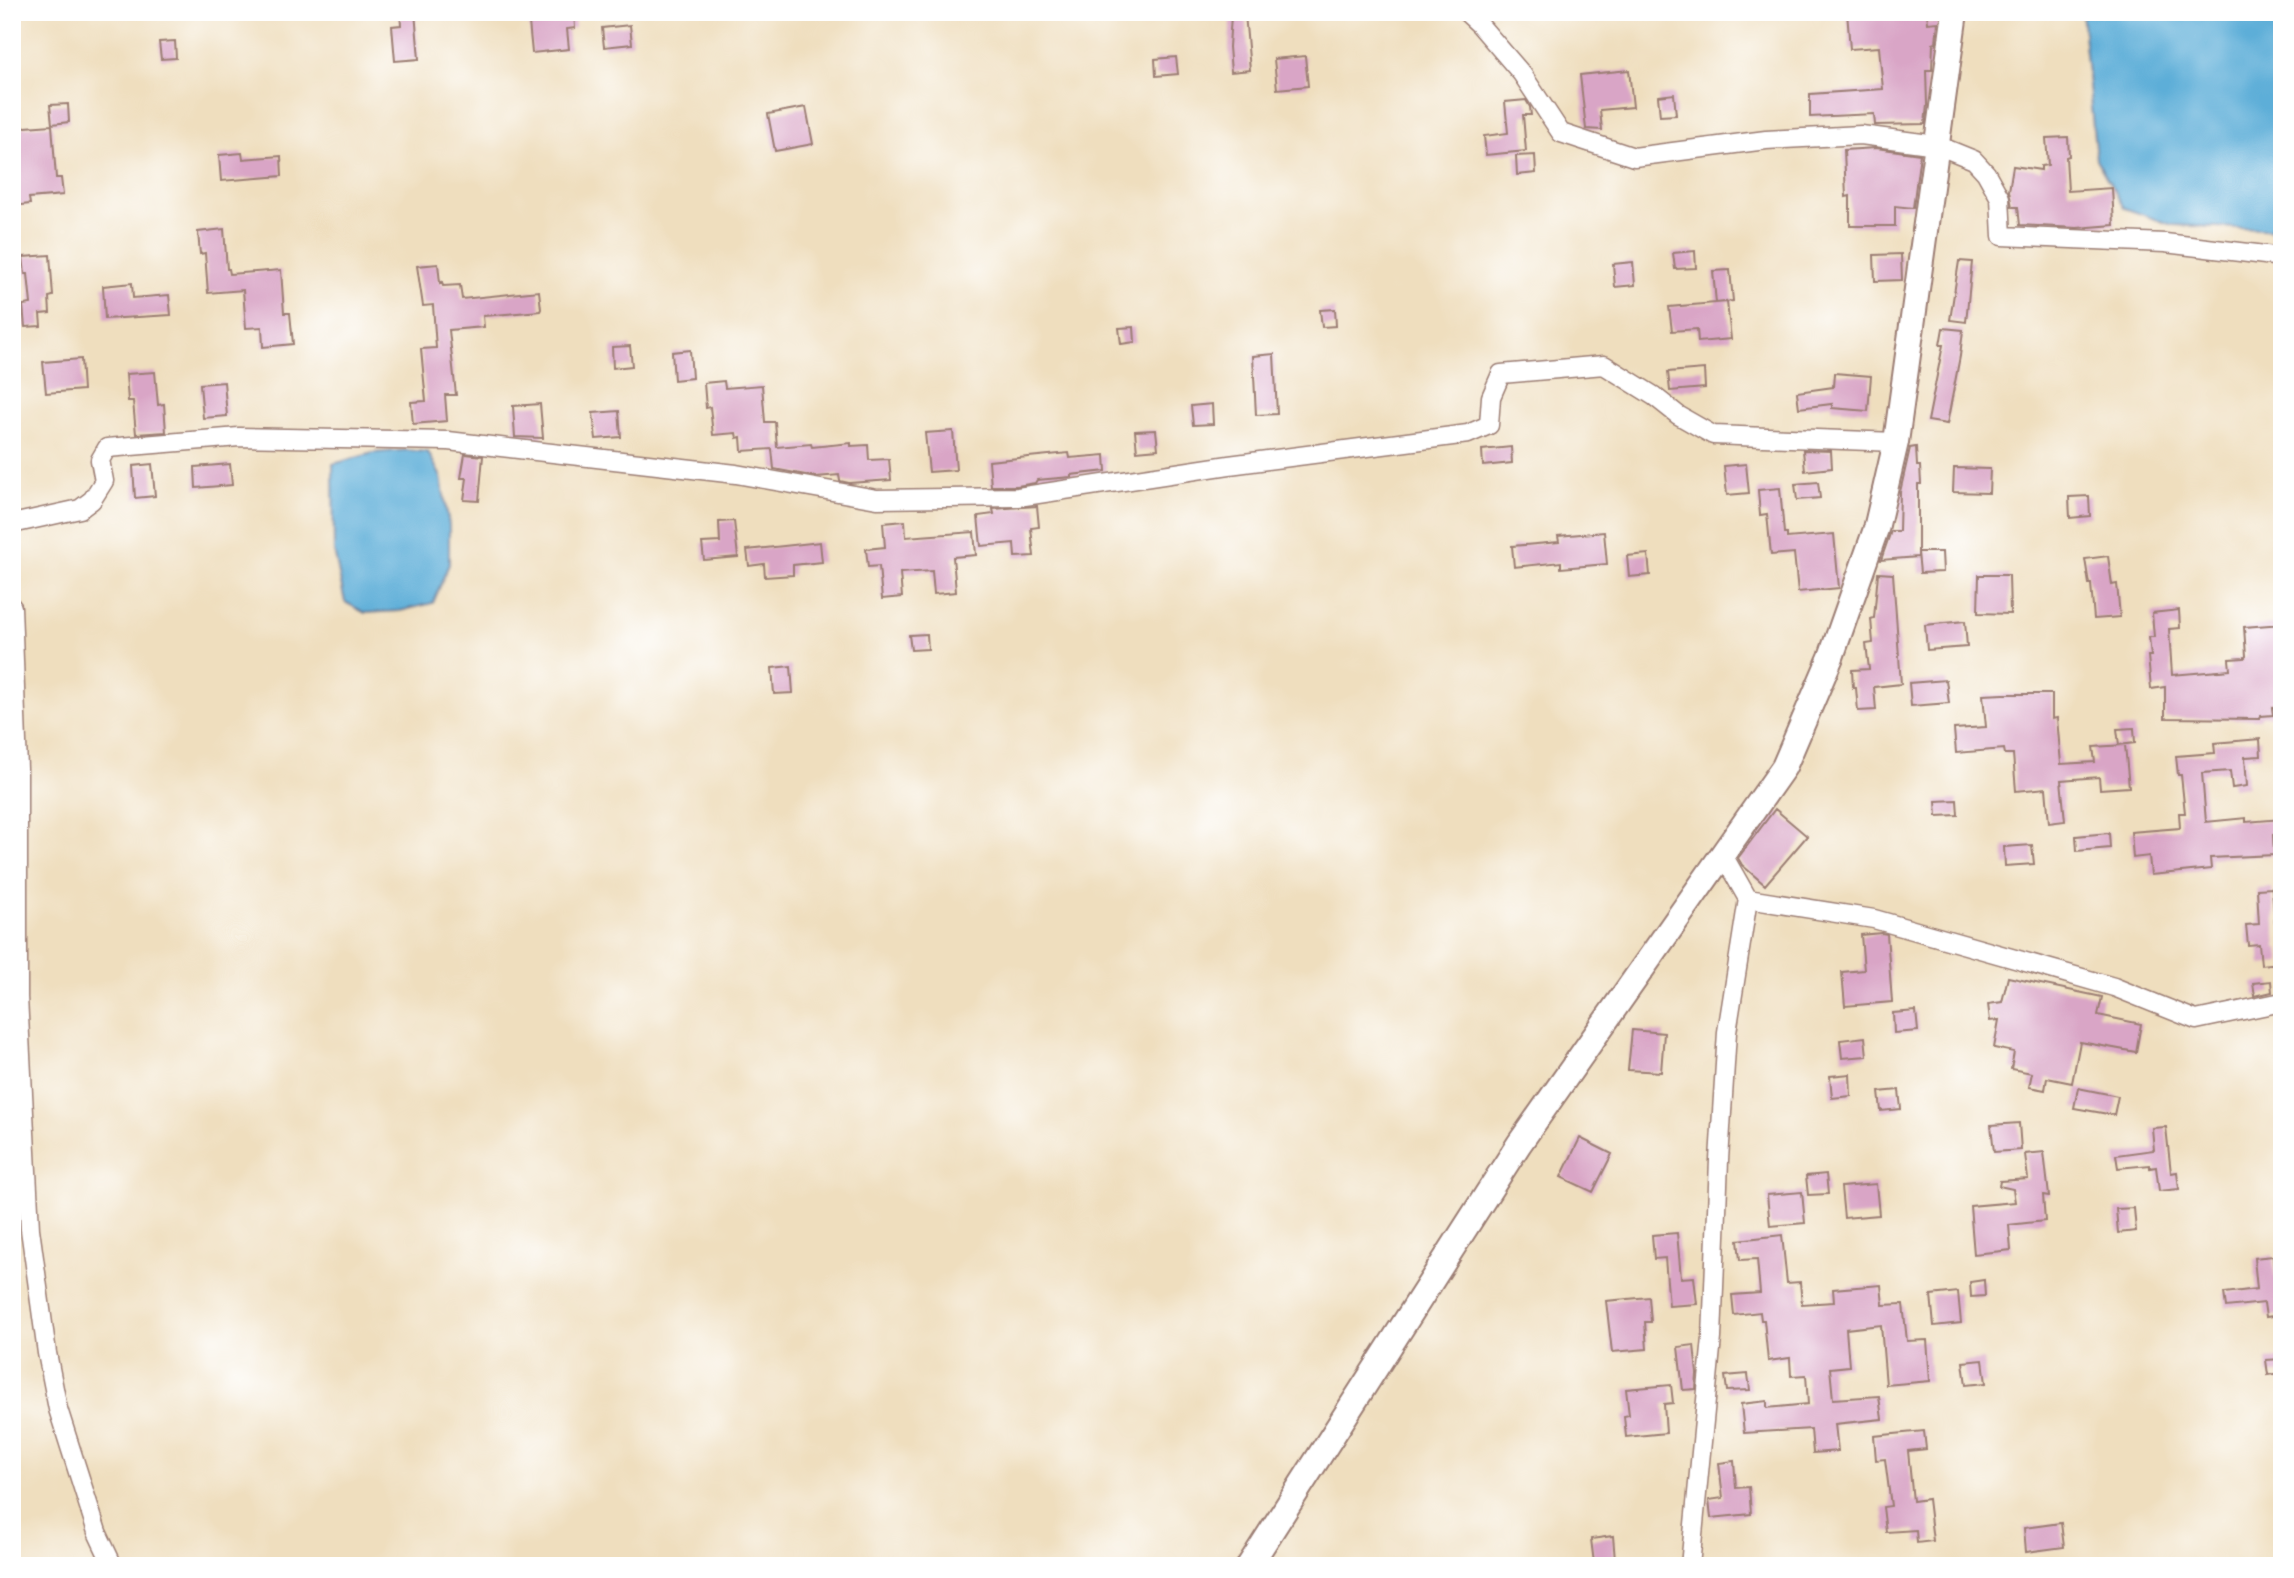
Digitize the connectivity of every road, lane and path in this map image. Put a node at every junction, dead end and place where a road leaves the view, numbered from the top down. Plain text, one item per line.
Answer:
1 (1466, 12) edge
2 (1955, 12) edge
3 (1937, 145) junction
4 (2282, 257) edge
5 (1896, 442) junction
6 (12, 524) edge
7 (12, 607) edge
8 (1723, 855) junction
9 (1748, 899) junction
10 (2282, 1002) edge
11 (113, 1566) edge
12 (1249, 1566) edge
13 (1690, 1566) edge

1 - 3 street
2 - 3 main road
3 - 4 street
3 - 5 main road
5 - 6 street
5 - 8 main road
7 - 11 street
8 - 9 street
8 - 12 main road
9 - 10 street
9 - 13 street

